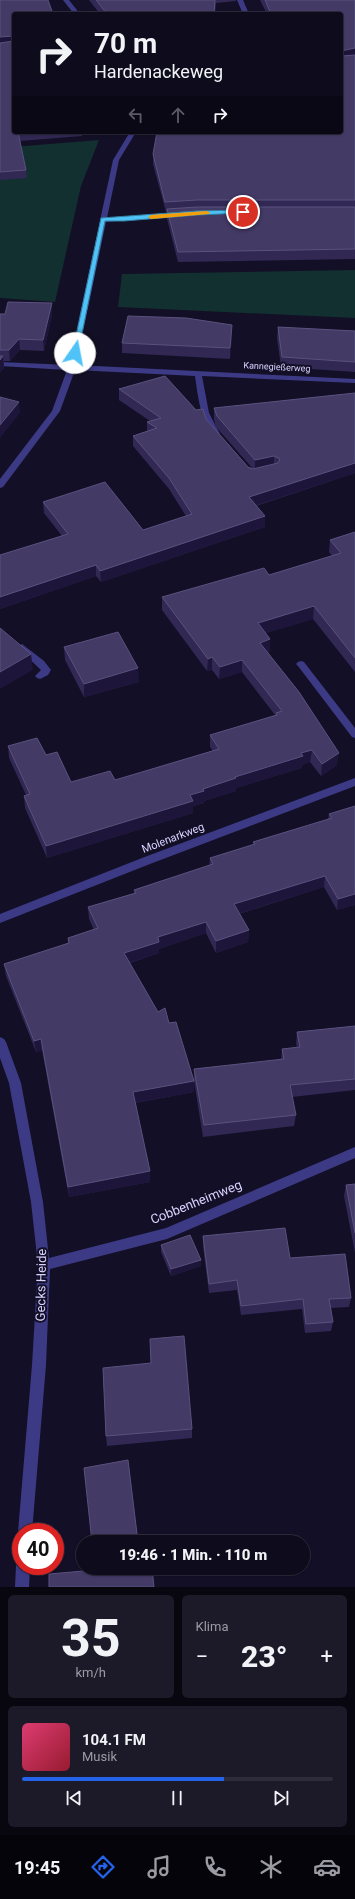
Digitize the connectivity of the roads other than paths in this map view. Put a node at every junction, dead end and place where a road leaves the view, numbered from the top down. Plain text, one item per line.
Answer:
1 (66, 0) edge
2 (240, 0) edge
3 (75, 12) edge
4 (245, 12) edge
5 (132, 134) edge
6 (190, 213) edge
7 (103, 220) junction
8 (0, 364) edge
9 (72, 367) junction
10 (198, 373) junction
11 (355, 381) edge
12 (221, 440) edge
13 (0, 485) edge
14 (12, 639) edge
15 (301, 664) dead end
16 (40, 676) dead end
17 (355, 735) edge
18 (355, 782) edge
19 (0, 919) edge
20 (0, 1042) edge
21 (355, 1152) edge
22 (44, 1266) junction
23 (26, 1523) edge
24 (23, 1575) edge
25 (22, 1587) edge

1 - 3 street
2 - 4 street
5 - 7 street
6 - 7 street
7 - 9 street
8 - 9 street, Kannegießerweg
9 - 10 street, Kannegießerweg
9 - 13 street
10 - 11 street, Kannegießerweg
10 - 12 street
14 - 16 street
15 - 17 street
18 - 19 street, Molenarkweg
20 - 22 street, Gecks Heide
21 - 22 street, Cobbenheimweg
22 - 23 street, Gecks Heide
24 - 25 street

